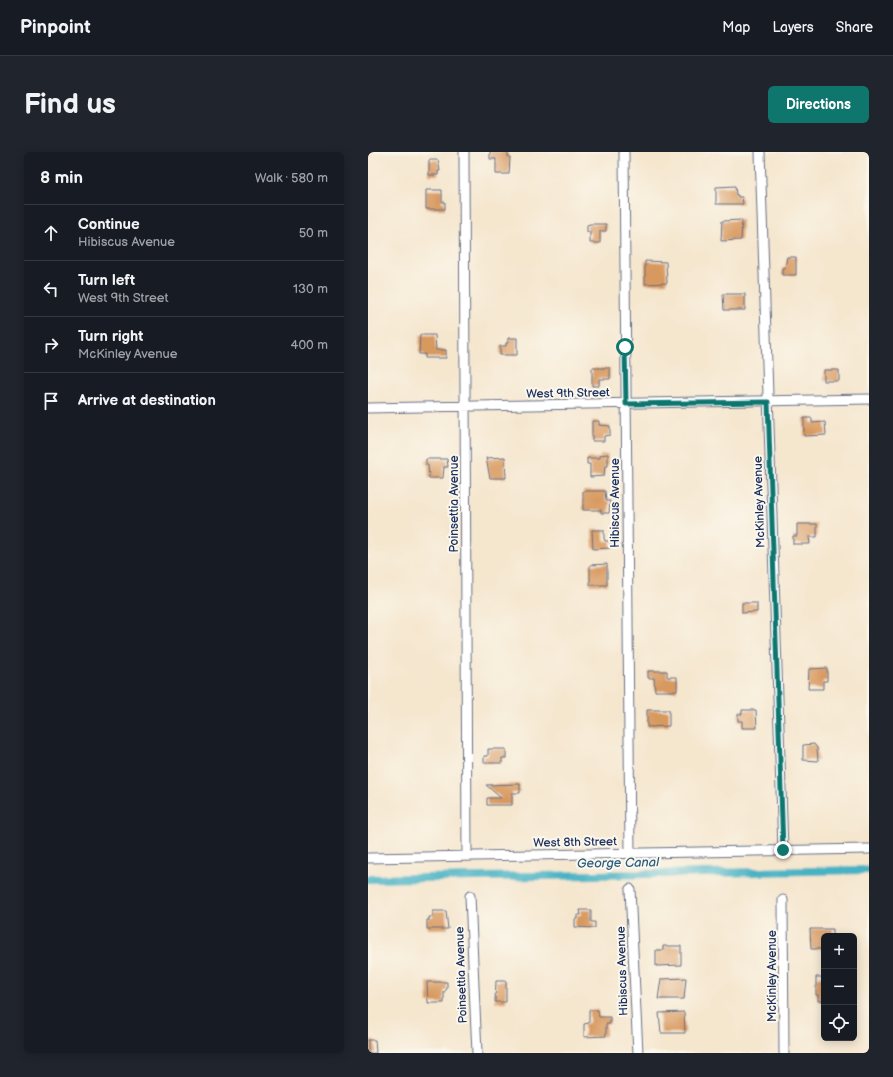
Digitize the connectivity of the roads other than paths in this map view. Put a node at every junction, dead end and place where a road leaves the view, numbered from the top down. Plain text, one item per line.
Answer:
1 (464, 152) edge
2 (624, 152) edge
3 (760, 152) edge
4 (869, 399) edge
5 (768, 402) junction
6 (626, 404) junction
7 (465, 406) junction
8 (368, 408) edge
9 (869, 849) edge
10 (783, 850) junction
11 (630, 854) junction
12 (467, 856) junction
13 (368, 858) edge
14 (630, 888) dead end
15 (470, 896) dead end
16 (783, 900) dead end
17 (477, 1053) edge
18 (638, 1053) edge
19 (784, 1053) edge

1 - 7 street, Poinsettia Avenue
2 - 6 street, Hibiscus Avenue
3 - 5 street, McKinley Avenue
4 - 5 street, West 9th Street
5 - 6 street, West 9th Street
5 - 10 street, McKinley Avenue
6 - 7 street, West 9th Street
6 - 11 street, Hibiscus Avenue
7 - 8 street, West 9th Street
7 - 12 street, Poinsettia Avenue
9 - 10 street, West 8th Street
10 - 11 street, West 8th Street
11 - 12 street, West 8th Street
12 - 13 street, West 8th Street
14 - 18 street, Hibiscus Avenue
15 - 17 street, Poinsettia Avenue
16 - 19 street, McKinley Avenue

